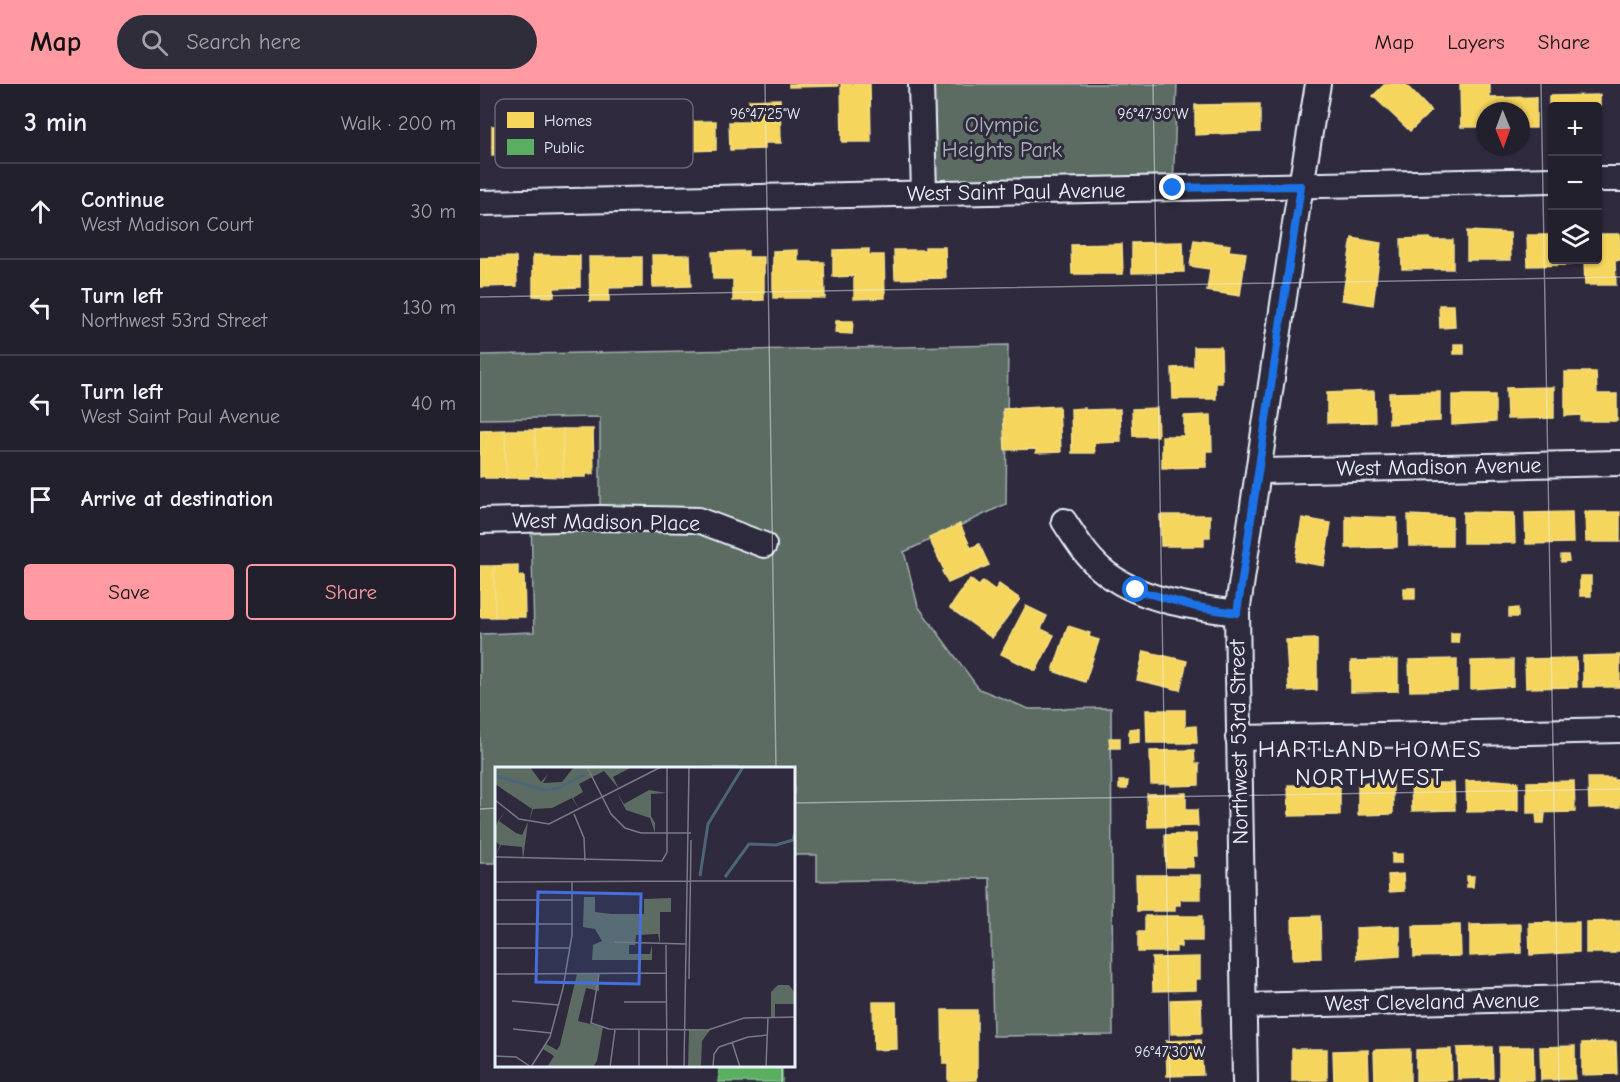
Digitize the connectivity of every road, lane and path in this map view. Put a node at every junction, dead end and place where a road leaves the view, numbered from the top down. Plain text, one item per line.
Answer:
1 (921, 84) edge
2 (1318, 84) edge
3 (1620, 178) edge
4 (1602, 179) edge
5 (1548, 180) edge
6 (1301, 186) junction
7 (924, 194) junction
8 (480, 203) edge
9 (1620, 463) edge
10 (1259, 471) junction
11 (480, 521) edge
12 (1064, 521) dead end
13 (764, 545) dead end
14 (1237, 613) junction
15 (1620, 730) edge
16 (1238, 738) junction
17 (1620, 997) edge
18 (1244, 1006) junction
19 (1245, 1082) edge

1 - 7 street
2 - 6 street, Northwest 53rd Street
3 - 4 street
5 - 6 street, West Saint Paul Avenue
6 - 7 street, West Saint Paul Avenue
6 - 10 street, Northwest 53rd Street
7 - 8 street, West Saint Paul Avenue
9 - 10 street, West Madison Avenue
10 - 14 street, Northwest 53rd Street
11 - 13 street, West Madison Place
12 - 14 street
14 - 16 street, Northwest 53rd Street
15 - 16 street
16 - 18 street, Northwest 53rd Street
17 - 18 street, West Cleveland Avenue
18 - 19 street, Northwest 53rd Street

